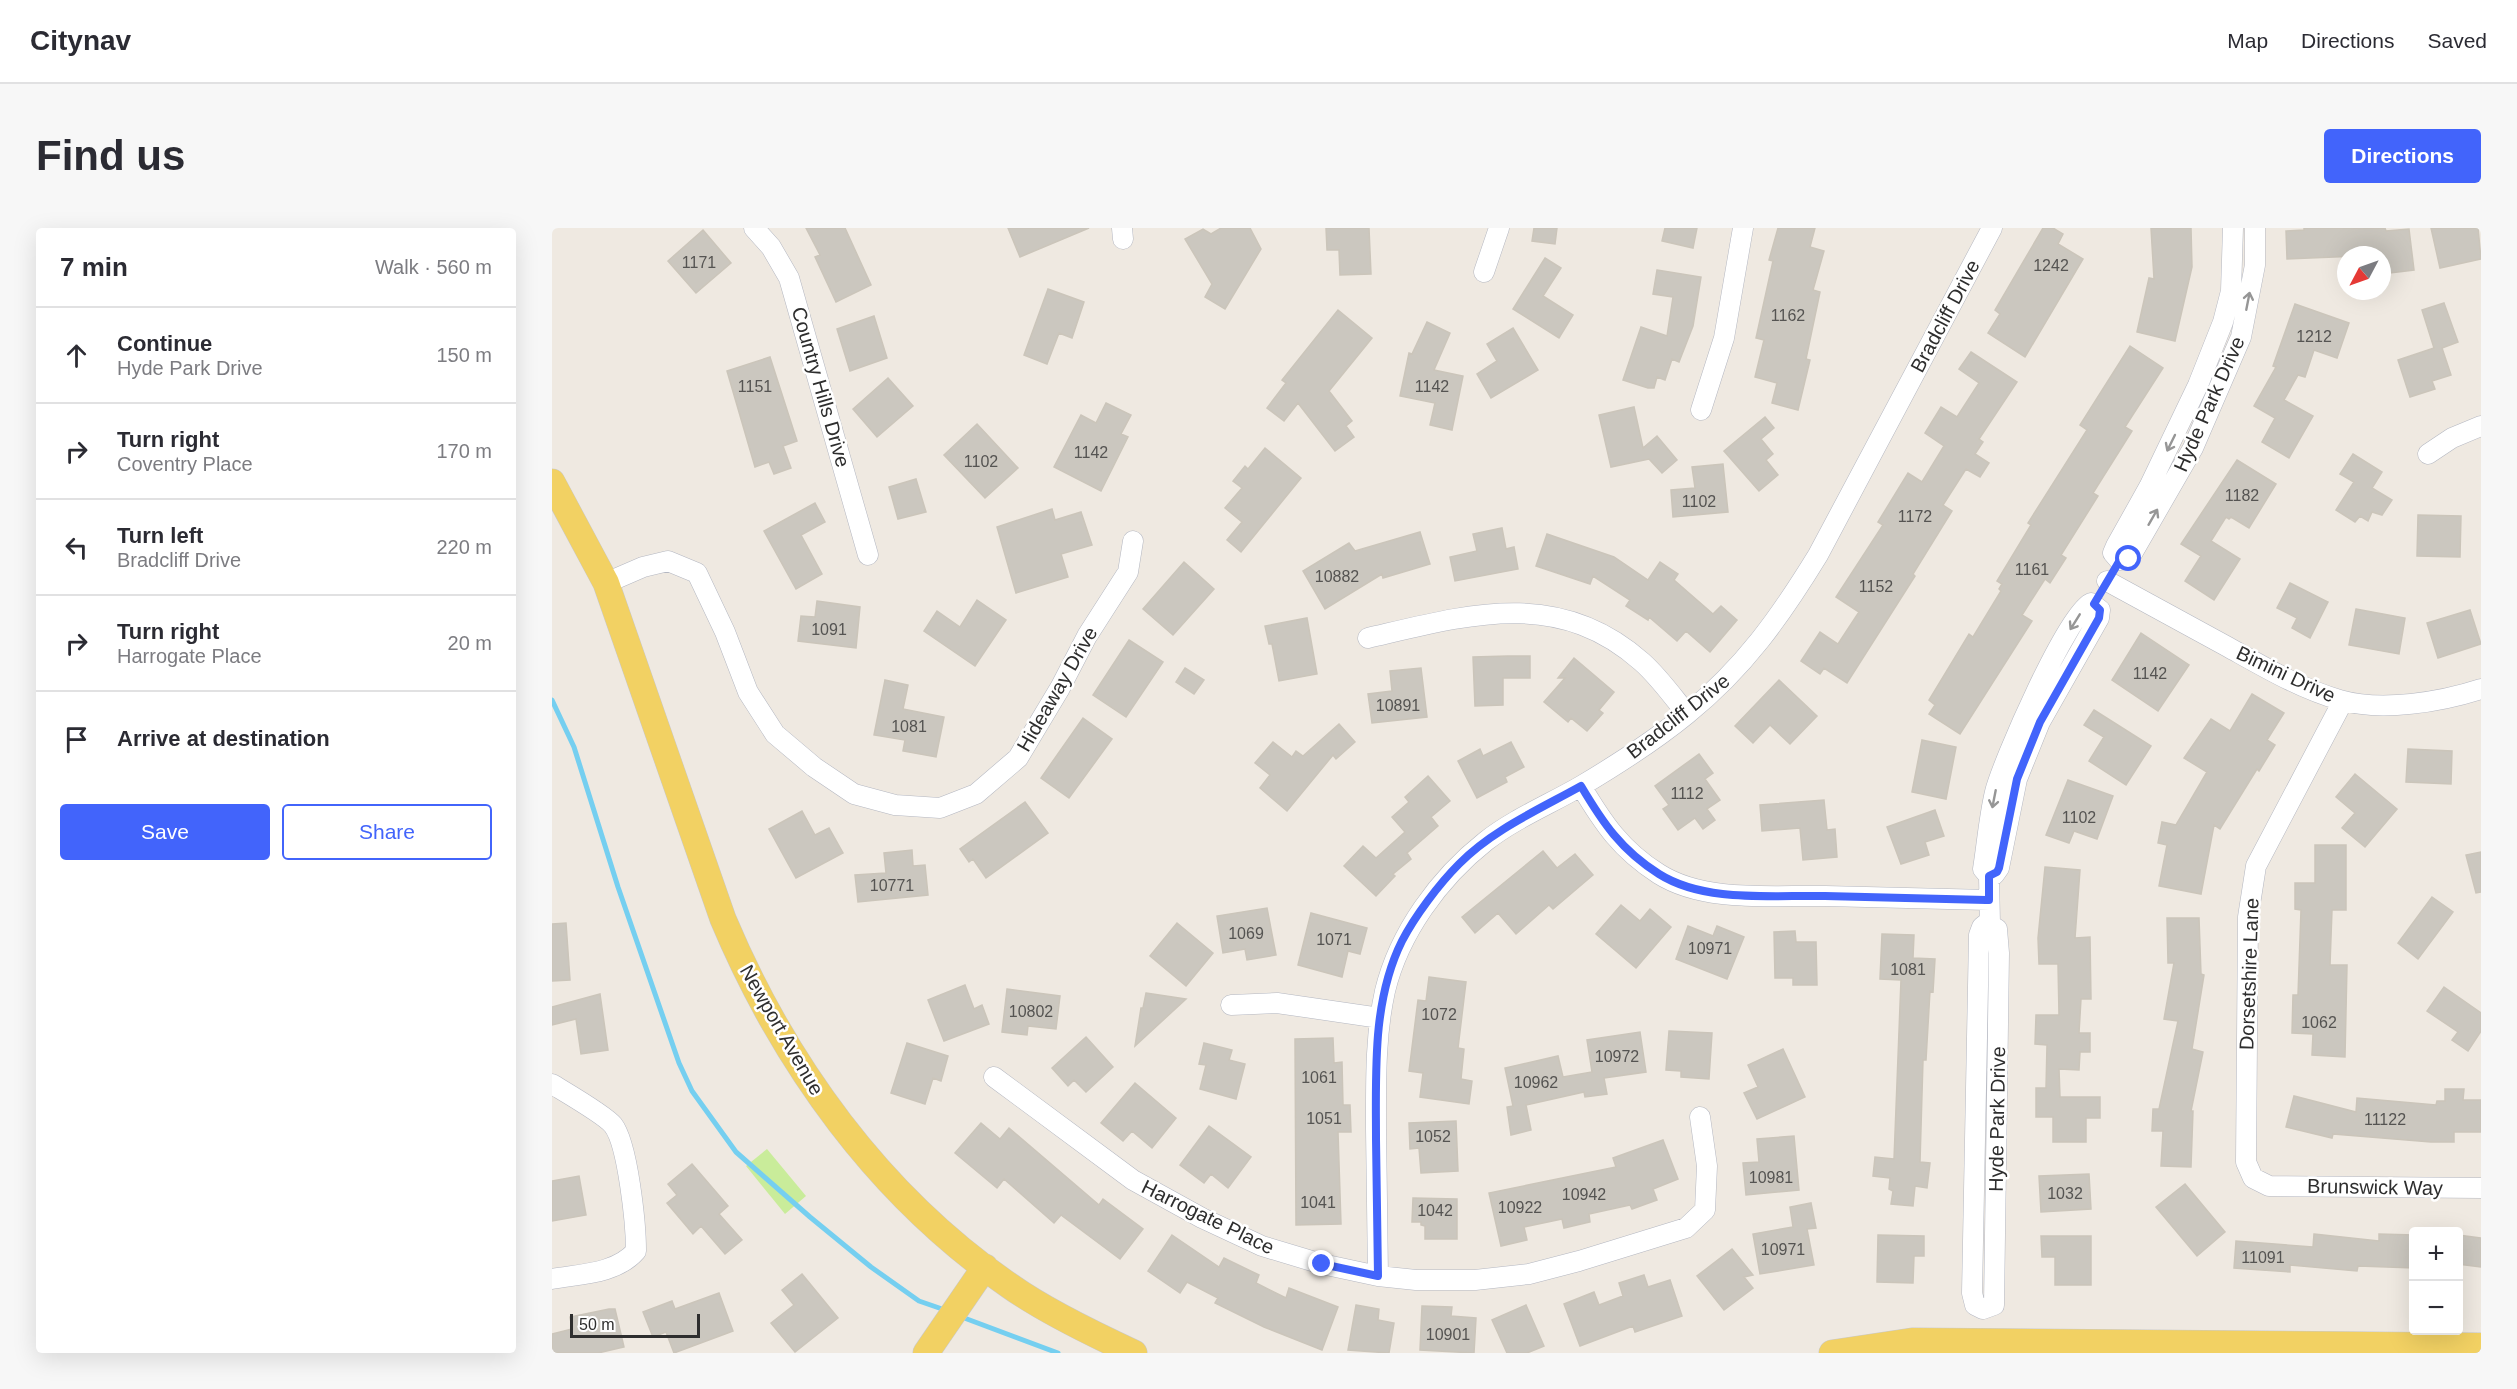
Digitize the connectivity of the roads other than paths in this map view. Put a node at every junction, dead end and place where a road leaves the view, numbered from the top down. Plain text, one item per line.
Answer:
1 (754, 228) edge
2 (1499, 228) edge
3 (1743, 228) edge
4 (1992, 228) edge
5 (2233, 228) edge
6 (2255, 228) edge
7 (1484, 272) dead end
8 (1701, 410) dead end
9 (2481, 426) edge
10 (2428, 454) dead end
11 (552, 482) edge
12 (1133, 541) dead end
13 (868, 555) dead end
14 (2120, 560) junction
15 (2107, 581) junction
16 (606, 583) junction
17 (1368, 638) dead end
18 (2481, 689) edge
19 (2343, 700) junction
20 (1687, 714) junction
21 (1581, 786) junction
22 (1989, 900) junction
23 (1231, 1005) dead end
24 (1380, 1018) junction
25 (994, 1077) dead end
26 (552, 1084) edge
27 (1700, 1117) dead end
28 (2269, 1186) joint
29 (2481, 1188) edge
30 (985, 1267) junction
31 (1378, 1276) junction
32 (552, 1279) edge
33 (1982, 1340) junction
34 (2481, 1346) edge
35 (2221, 1349) edge
36 (926, 1353) edge
37 (1134, 1353) edge
38 (1832, 1353) edge

1 - 13 street, Country Hills Drive
2 - 7 street
3 - 8 street
4 - 20 street, Bradcliff Drive
5 -> 14 street, Hyde Park Drive
14 -> 6 street, Hyde Park Drive
9 - 10 street
11 - 16 main road, Newport Avenue
12 - 16 street, Hideaway Drive
14 - 15 street, Hyde Park Drive
15 - 19 street, Bimini Drive
15 - 22 street, Hyde Park Drive
16 - 30 main road, Newport Avenue
17 - 20 street
18 - 19 street, Bimini Drive
19 - 28 street, Dorsetshire Lane
20 - 21 street, Bradcliff Drive
21 - 22 street
21 - 24 street, Bradcliff Drive
22 - 33 street, Hyde Park Drive
23 - 24 street
24 - 31 street, Bradcliff Drive
25 - 31 street, Harrogate Place
26 - 32 street
27 - 31 street, Harrogate Place
28 - 29 street, Brunswick Way
30 - 36 main road
30 - 37 main road, Newport Avenue
33 - 35 main road
33 - 38 main road
34 - 35 main road

